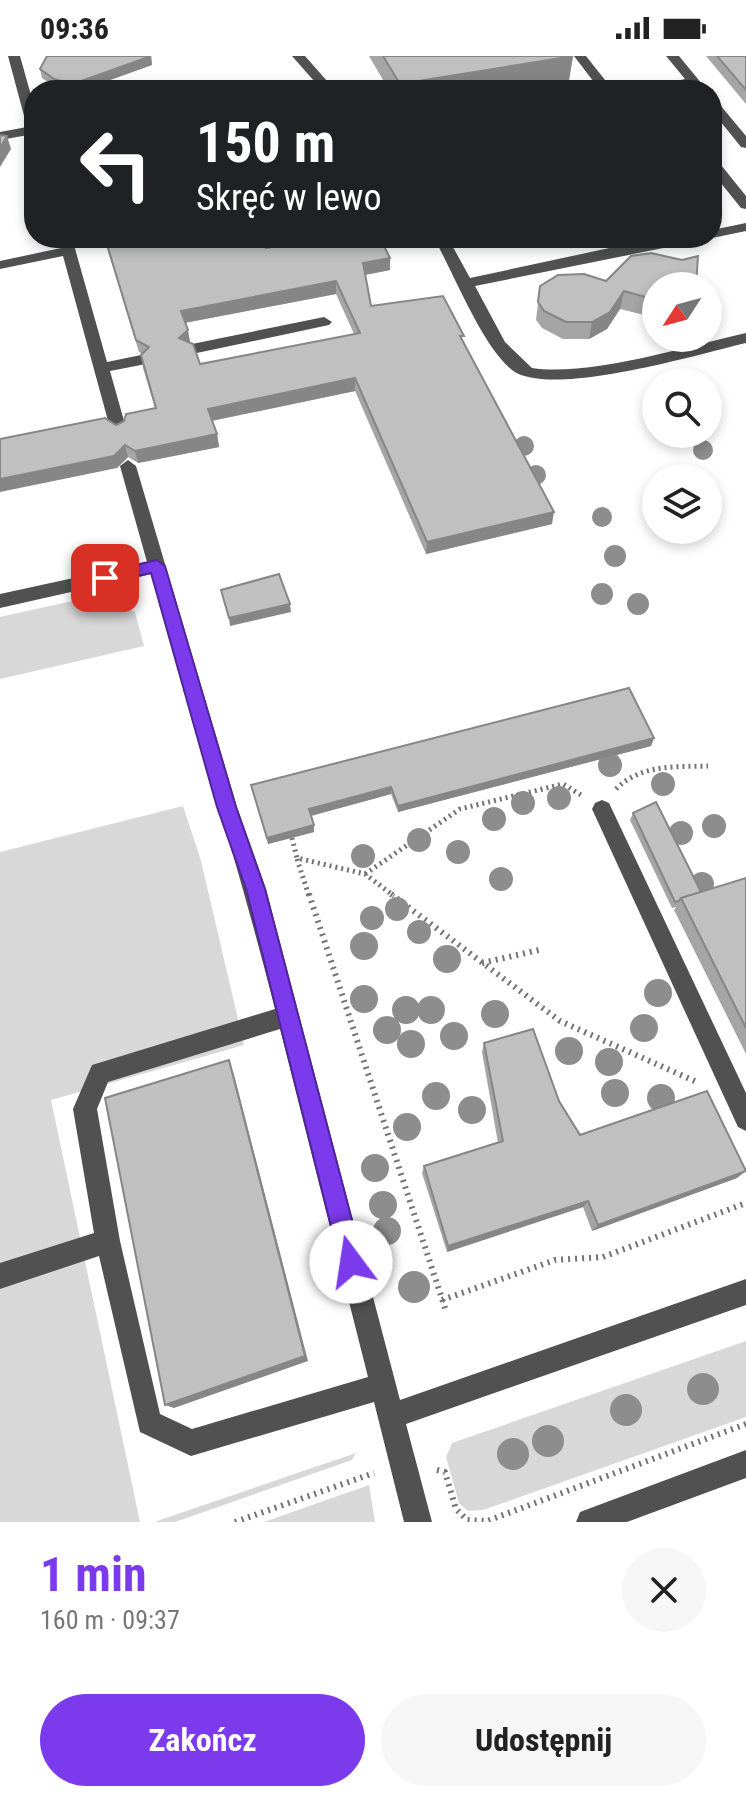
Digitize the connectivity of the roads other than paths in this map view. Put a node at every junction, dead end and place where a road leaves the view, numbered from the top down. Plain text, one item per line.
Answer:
1 (14, 56) edge
2 (298, 56) edge
3 (580, 56) edge
4 (672, 56) edge
5 (320, 80) edge
6 (599, 80) edge
7 (692, 80) edge
8 (24, 93) edge
9 (722, 115) edge
10 (24, 132) edge
11 (0, 136) edge
12 (746, 144) edge
13 (722, 175) edge
14 (746, 205) edge
15 (746, 227) edge
16 (722, 232) edge
17 (57, 248) edge
18 (68, 248) edge
19 (447, 248) edge
20 (603, 248) edge
21 (0, 265) edge
22 (466, 283) junction
23 (324, 322) dead end
24 (746, 338) edge
25 (192, 349) edge
26 (141, 360) edge
27 (101, 368) junction
28 (118, 428) edge
29 (128, 466) dead end
30 (157, 566) junction
31 (0, 601) edge
32 (602, 809) road end
33 (288, 1016) junction
34 (742, 1109) edge
35 (108, 1241) junction
36 (0, 1276) edge
37 (746, 1292) edge
38 (383, 1386) junction
39 (391, 1416) junction
40 (746, 1464) edge
41 (418, 1522) edge
42 (590, 1522) edge

1 - 8 street
2 - 5 street
3 - 6 street
4 - 7 street
9 - 12 street
10 - 11 street
13 - 14 street
15 - 16 street
17 - 21 street
18 - 27 street
19 - 22 street
20 - 22 street
22 - 24 street
23 - 25 street
26 - 27 street
27 - 28 street
29 - 30 street
30 - 31 street
30 - 33 street
32 - 34 street
33 - 35 street
33 - 38 street
35 - 36 street
35 - 38 street
37 - 39 street
38 - 39 street
39 - 41 street
40 - 42 street

